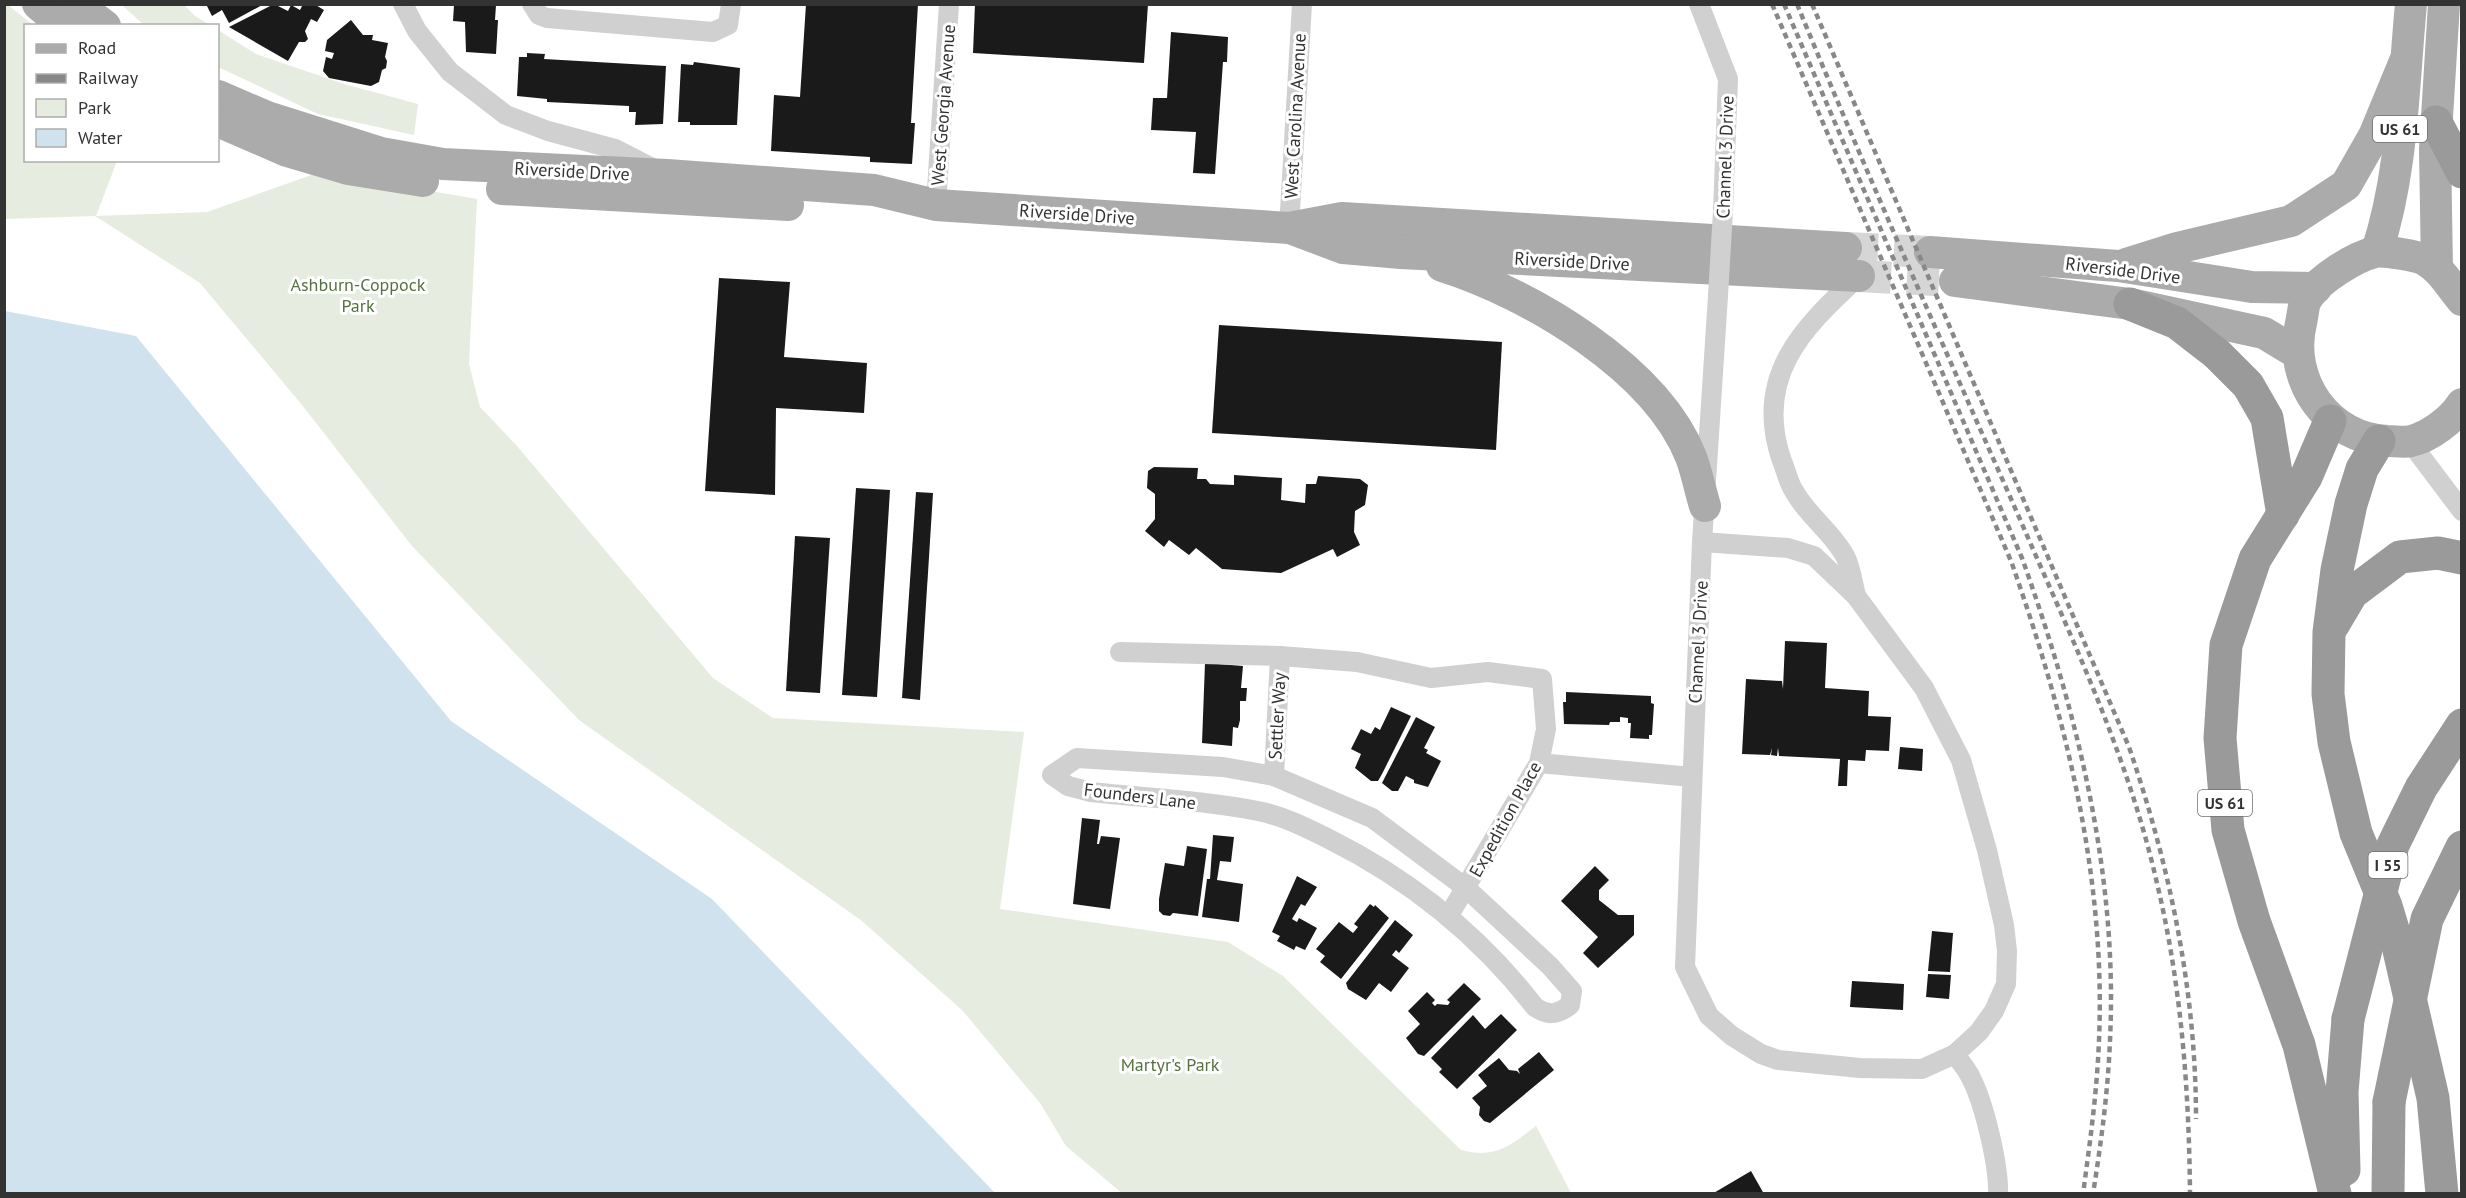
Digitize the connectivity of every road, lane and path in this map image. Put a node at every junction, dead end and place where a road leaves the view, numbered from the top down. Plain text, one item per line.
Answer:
1 (38, 4) edge
2 (76, 4) edge
3 (403, 4) edge
4 (532, 4) edge
5 (731, 4) edge
6 (949, 4) edge
7 (1302, 4) edge
8 (1699, 4) edge
9 (2411, 4) edge
10 (2444, 4) edge
11 (62, 24) edge
12 (102, 24) edge
13 (2405, 61) junction
14 (219, 96) edge
15 (219, 121) edge
16 (2436, 122) junction
17 (2462, 172) edge
18 (667, 175) junction
19 (936, 205) junction
20 (1289, 228) junction
21 (1846, 248) tunnel mouth
22 (2377, 251) junction
23 (1930, 252) tunnel mouth
24 (1401, 253) junction
25 (2118, 266) junction
26 (2437, 268) junction
27 (1859, 276) joint
28 (1955, 281) tunnel mouth
29 (2316, 288) junction
30 (2462, 300) edge
31 (2130, 304) junction
32 (2297, 353) junction
33 (2460, 415) edge
34 (2330, 421) junction
35 (2394, 441) junction
36 (1705, 506) junction
37 (2462, 511) edge
38 (2283, 515) junction
39 (1702, 542) junction
40 (2462, 558) edge
41 (1856, 596) junction
42 (2329, 632) junction
43 (1120, 652) dead end
44 (1280, 656) junction
45 (2462, 725) edge
46 (1539, 763) junction
47 (1274, 776) junction
48 (1692, 777) junction
49 (2462, 847) edge
50 (1466, 888) junction
51 (1448, 917) junction
52 (1955, 1054) junction
53 (1997, 1188) edge
54 (2336, 1194) edge
55 (2344, 1194) edge
56 (2388, 1194) edge
57 (2442, 1194) edge

1 - 11 main road
2 - 12 main road
3 - 18 street
4 - 5 street
6 - 19 street, West Georgia Avenue
7 - 20 street, West Carolina Avenue
8 - 36 street, Channel 3 Drive, bridge
9 - 13 main road, US 61
10 - 16 main road, US 61
13 - 22 main road, US 61
13 - 25 main road
14 - 18 main road, Riverside Drive
15 - 19 main road, Riverside Drive
16 - 17 highway
16 - 26 main road, US 61
18 - 19 main road, Riverside Drive
19 - 20 main road, Riverside Drive
20 - 21 main road, Riverside Drive
20 - 24 main road, Riverside Drive
22 - 26 main road
22 - 29 main road
23 - 25 main road, Riverside Drive
24 - 27 main road, Riverside Drive
24 - 36 main road
25 - 29 main road, Riverside Drive
26 - 30 main road
27 - 41 street
28 - 31 main road, Riverside Drive
29 - 32 main road
31 - 32 main road, Riverside Drive
31 - 38 highway
32 - 34 main road
33 - 35 main road
34 - 35 main road
34 - 38 highway, US 61
35 - 37 street
35 - 42 highway
36 - 39 street, Channel 3 Drive
38 - 54 highway, US 61
39 - 41 street
39 - 48 street, Channel 3 Drive
40 - 42 highway
41 - 52 street, Channel 3 Drive
42 - 57 highway
43 - 44 street
44 - 46 street, Expedition Place
44 - 47 street, Settler Way
45 - 55 highway, I 55, bridge
46 - 48 street
46 - 50 street, Expedition Place
47 - 50 street, Founders Lane
47 - 51 street, Founders Lane
48 - 52 street, Channel 3 Drive
49 - 56 highway, bridge
50 - 51 street, Expedition Place
50 - 51 street, Founders Lane
52 - 53 street

